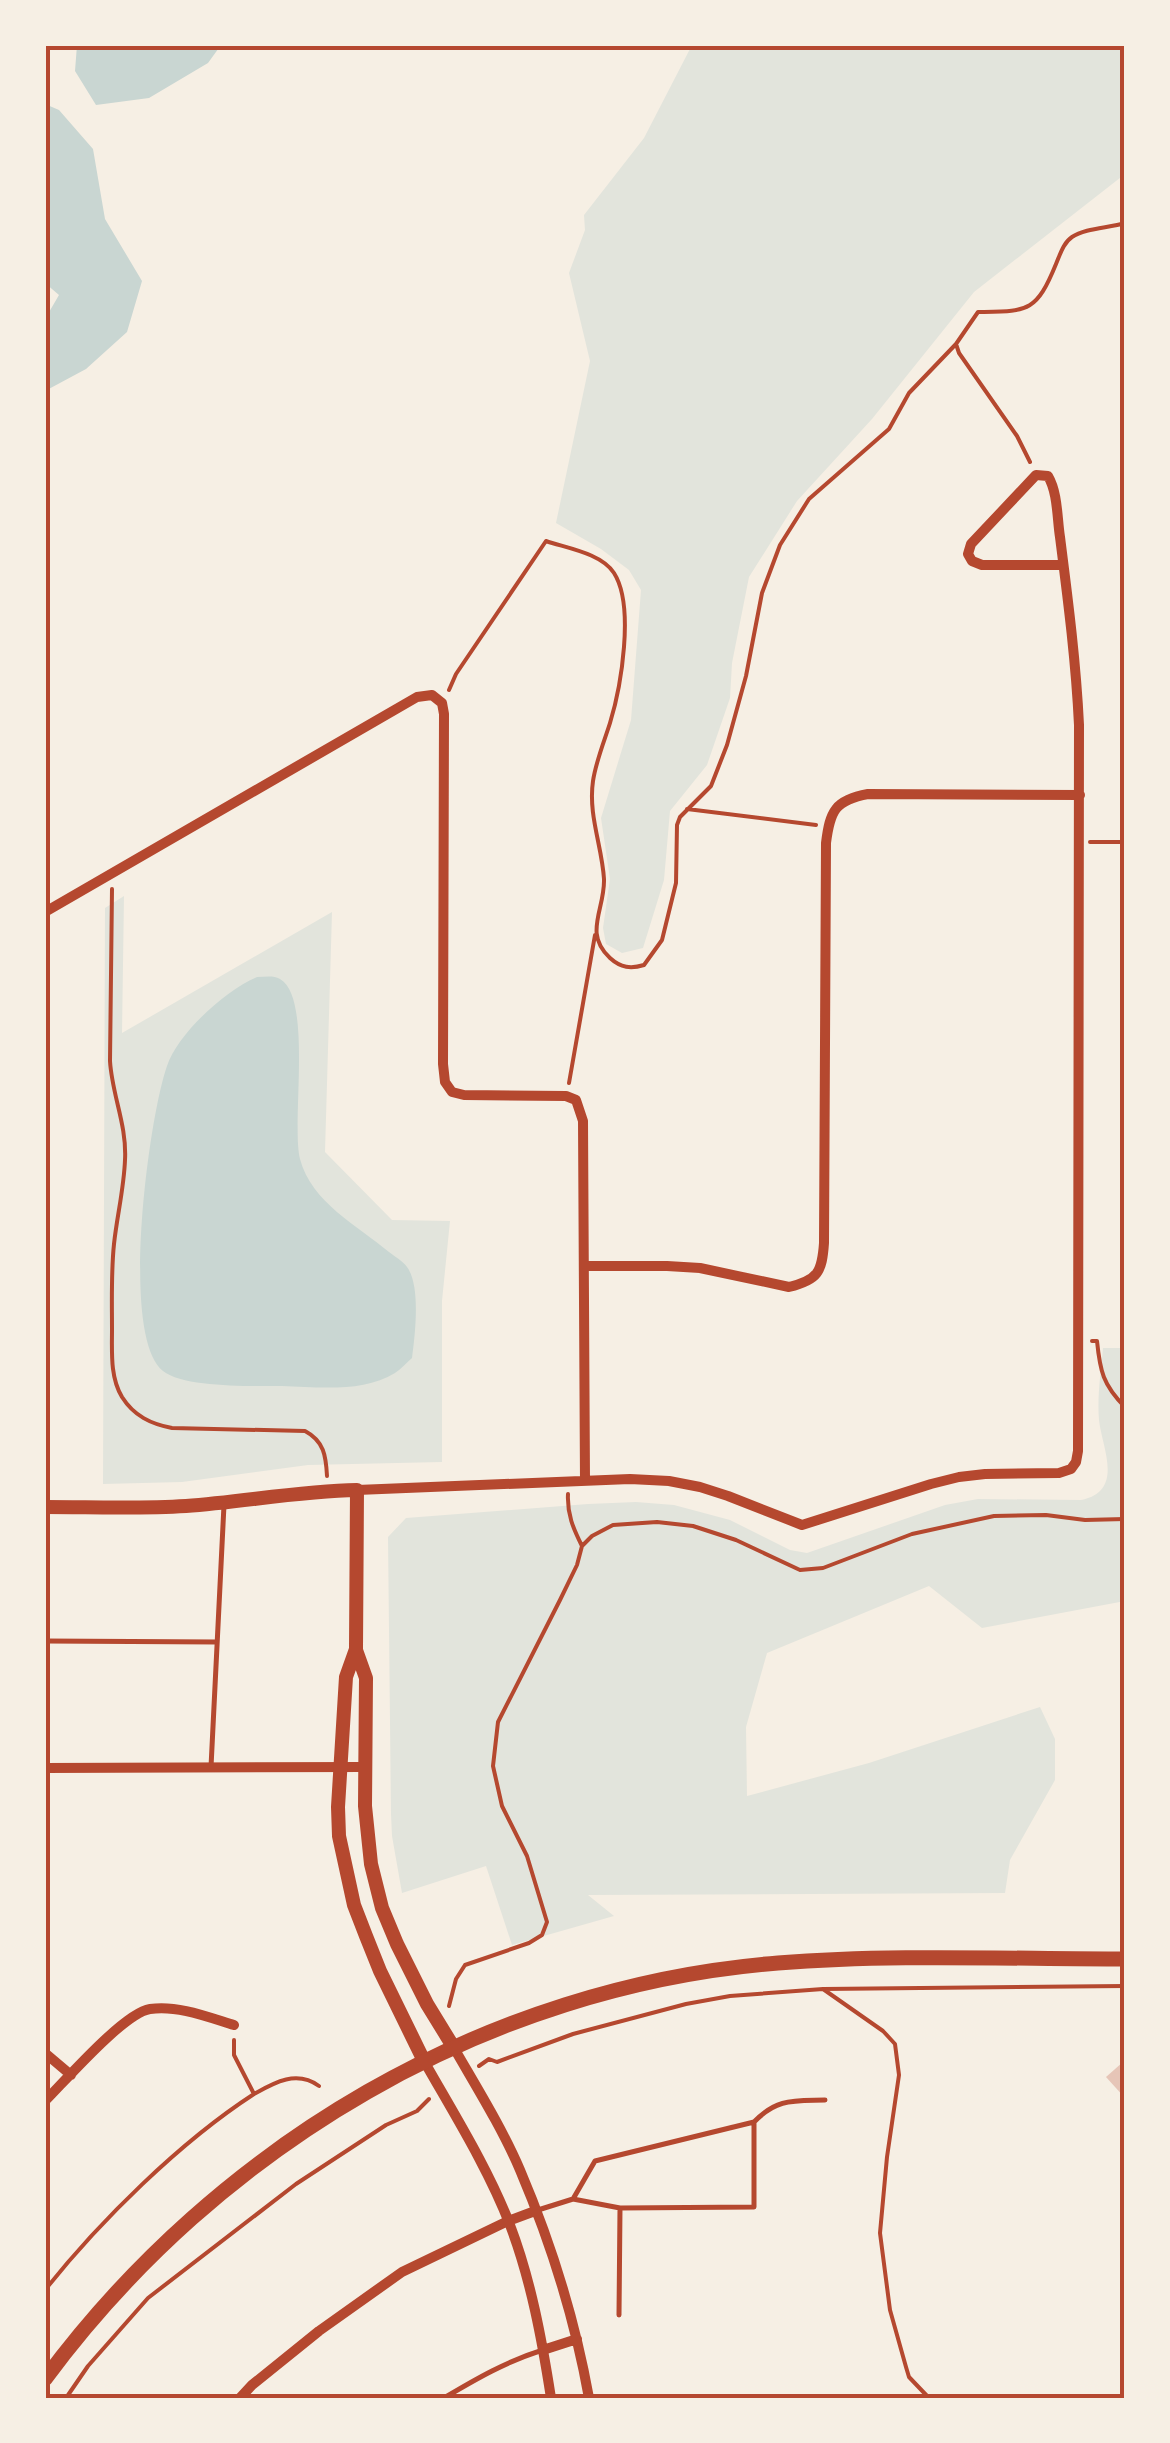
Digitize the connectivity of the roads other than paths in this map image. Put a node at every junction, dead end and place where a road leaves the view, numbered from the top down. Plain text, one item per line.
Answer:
1 (1063, 565) junction
2 (1080, 795) junction
3 (45, 912) edge
4 (584, 1266) junction
5 (584, 1481) junction
6 (357, 1490) junction
7 (224, 1502) junction
8 (45, 1507) edge
9 (45, 1641) edge
10 (217, 1642) junction
11 (356, 1649) junction
12 (211, 1767) junction
13 (340, 1767) junction
14 (45, 1768) edge
15 (365, 1768) junction
16 (1125, 1959) edge
17 (234, 2025) road end
18 (454, 2048) junction
19 (45, 2053) edge
20 (424, 2061) junction
21 (72, 2075) junction
22 (825, 2100) dead end
23 (45, 2101) edge
24 (754, 2122) junction
25 (572, 2200) junction
26 (620, 2208) junction
27 (535, 2212) junction
28 (508, 2221) junction
29 (619, 2315) dead end
30 (576, 2339) junction
31 (542, 2350) junction
32 (45, 2379) edge
33 (240, 2398) edge
34 (444, 2398) edge
35 (552, 2398) edge
36 (589, 2398) edge

1 - 1 street
1 - 2 street
2 - 4 street
2 - 5 street
3 - 4 street
4 - 5 street
5 - 6 street
6 - 7 street
6 - 11 street
7 - 8 street
7 - 10 lane
9 - 10 lane
10 - 12 lane
11 - 13 street
11 - 15 street
12 - 13 street
12 - 14 street
13 - 15 street
13 - 20 street
15 - 18 street
16 - 18 main road
17 - 21 street
18 - 20 main road
18 - 27 street
19 - 21 street
20 - 28 street
20 - 32 main road
21 - 23 street
22 - 24 lane
24 - 25 lane
24 - 26 lane
25 - 26 lane
25 - 27 lane
26 - 29 lane
27 - 28 street
27 - 30 street
28 - 31 street
28 - 33 street
30 - 31 street
30 - 36 street
31 - 34 lane
31 - 35 street

